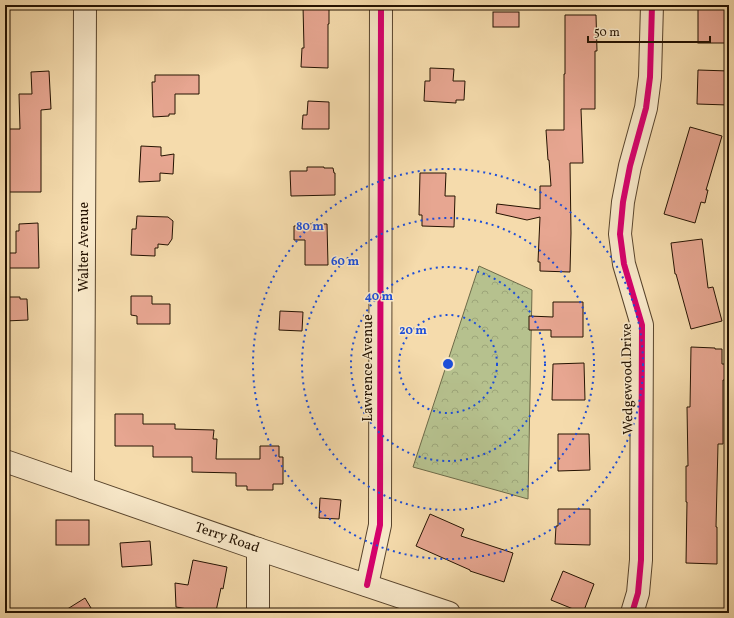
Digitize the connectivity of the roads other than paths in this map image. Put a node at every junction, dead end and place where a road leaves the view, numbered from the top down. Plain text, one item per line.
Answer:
1 (85, 5) edge
2 (381, 5) edge
3 (652, 5) edge
4 (5, 461) edge
5 (83, 488) junction
6 (258, 549) junction
7 (367, 585) junction
8 (258, 613) edge
9 (449, 613) edge
10 (632, 613) edge

1 - 5 street, Walter Avenue
2 - 7 street, Lawrence Avenue
3 - 10 street, Wedgewood Drive
4 - 5 street, Terry Road
5 - 6 street, Terry Road
6 - 7 street, Terry Road
6 - 8 street
7 - 9 street, Terry Road

